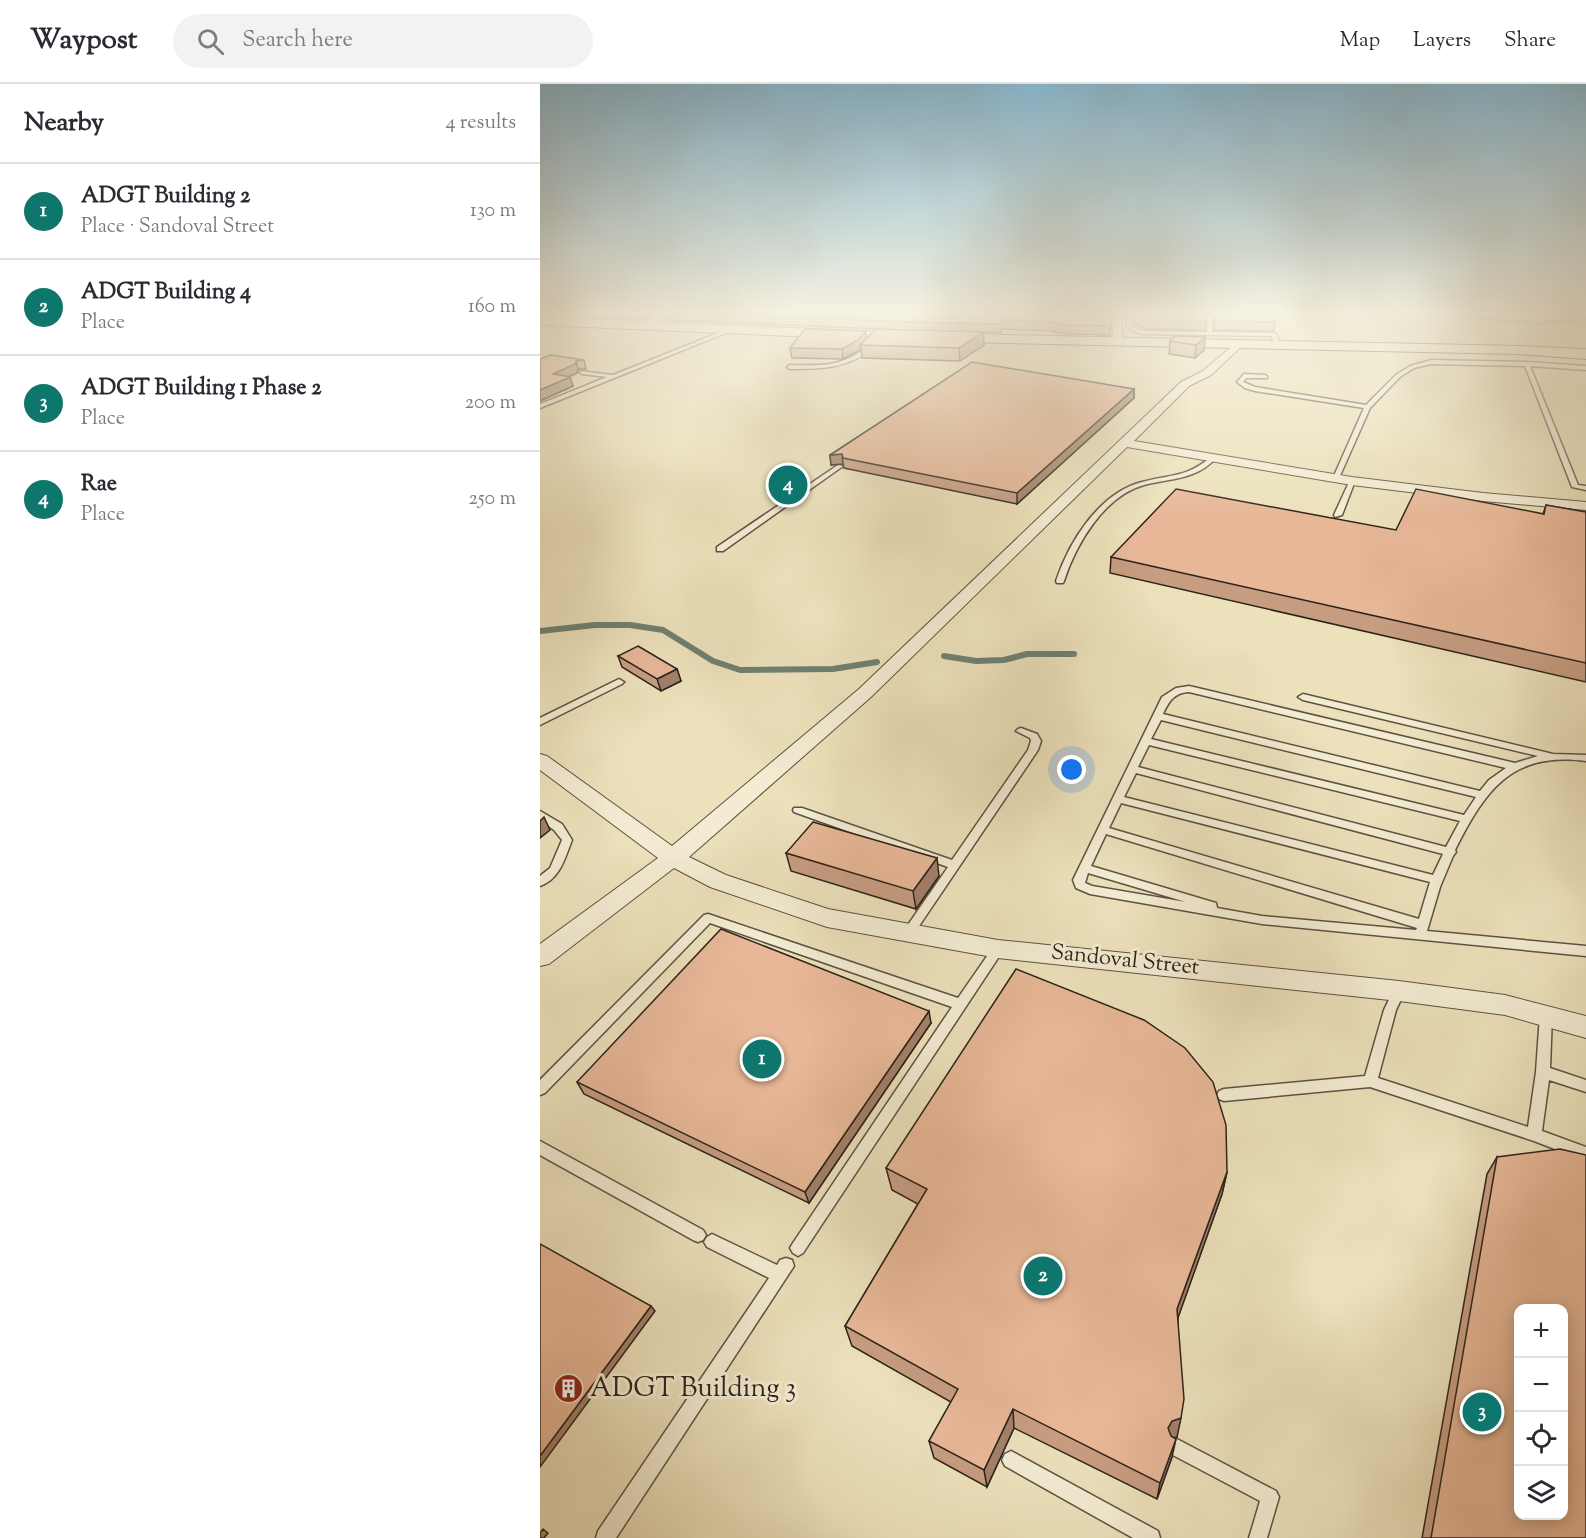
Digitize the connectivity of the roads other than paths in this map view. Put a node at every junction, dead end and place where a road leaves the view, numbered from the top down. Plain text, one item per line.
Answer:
1 (600, 382) edge
2 (1189, 382) edge
3 (1240, 382) edge
4 (1392, 382) edge
5 (1534, 382) edge
6 (1185, 384) joint
7 (540, 406) edge
8 (1367, 407) junction
9 (1125, 443) junction
10 (1213, 458) junction
11 (840, 466) edge
12 (1336, 478) junction
13 (1352, 481) junction
14 (1586, 488) edge
15 (1586, 506) edge
16 (1338, 515) dead end
17 (720, 549) dead end
18 (1060, 581) dead end
19 (619, 682) dead end
20 (1303, 697) dead end
21 (1158, 716) junction
22 (540, 722) edge
23 (1021, 731) dead end
24 (1146, 741) junction
25 (1552, 757) junction
26 (1586, 758) edge
27 (540, 760) edge
28 (1517, 767) junction
29 (1133, 769) junction
30 (1483, 795) junction
31 (1118, 799) junction
32 (798, 810) dead end
33 (540, 815) edge
34 (1468, 819) junction
35 (1104, 830) junction
36 (1451, 852) junction
37 (673, 858) junction
38 (955, 865) junction
39 (1085, 868) junction
40 (1436, 880) junction
41 (540, 882) edge
42 (1262, 920) junction
43 (1422, 930) junction
44 (909, 932) junction
45 (998, 949) junction
46 (1586, 951) edge
47 (540, 957) edge
48 (1399, 991) junction
49 (960, 1004) junction
50 (1546, 1015) junction
51 (1586, 1027) edge
52 (1543, 1072) junction
53 (1370, 1081) junction
54 (1586, 1086) edge
55 (540, 1089) edge
56 (1224, 1095) dead end
57 (1534, 1135) junction
58 (540, 1148) edge
59 (1586, 1154) edge
60 (798, 1248) dead end
61 (1175, 1447) edge
62 (1011, 1460) dead end
63 (604, 1538) edge
64 (1151, 1538) edge
65 (1258, 1538) edge

1 - 7 lane
2 - 6 street
3 - 8 lane
4 - 8 lane
5 - 14 lane
6 - 9 street
8 - 12 lane
9 - 10 street
9 - 37 street
10 - 12 street
10 - 18 lane
11 - 17 lane
12 - 13 street
13 - 15 street
13 - 16 lane
19 - 22 lane
20 - 25 lane
21 - 24 lane
21 - 28 lane
21 - 30 lane
23 - 38 lane
24 - 29 lane
24 - 34 lane
25 - 26 lane
25 - 28 lane
27 - 37 street, Sandoval Street
28 - 30 lane
29 - 31 lane
29 - 36 lane
30 - 34 lane
31 - 35 lane
31 - 40 lane
32 - 38 lane
33 - 41 lane
34 - 36 lane
35 - 39 lane
35 - 43 lane
36 - 40 lane
37 - 44 street, Sandoval Street
37 - 47 street
38 - 44 lane
39 - 42 lane
39 - 42 lane
40 - 43 lane
42 - 43 lane
43 - 46 lane
44 - 45 street, Sandoval Street
45 - 48 street, Sandoval Street
45 - 49 lane
48 - 50 street, Sandoval Street
48 - 53 lane
49 - 55 lane
49 - 60 lane
50 - 51 street, Sandoval Street
50 - 52 lane
52 - 54 lane
52 - 57 lane
53 - 56 lane
53 - 57 lane
57 - 59 lane
58 - 63 lane
61 - 65 lane
62 - 64 lane

